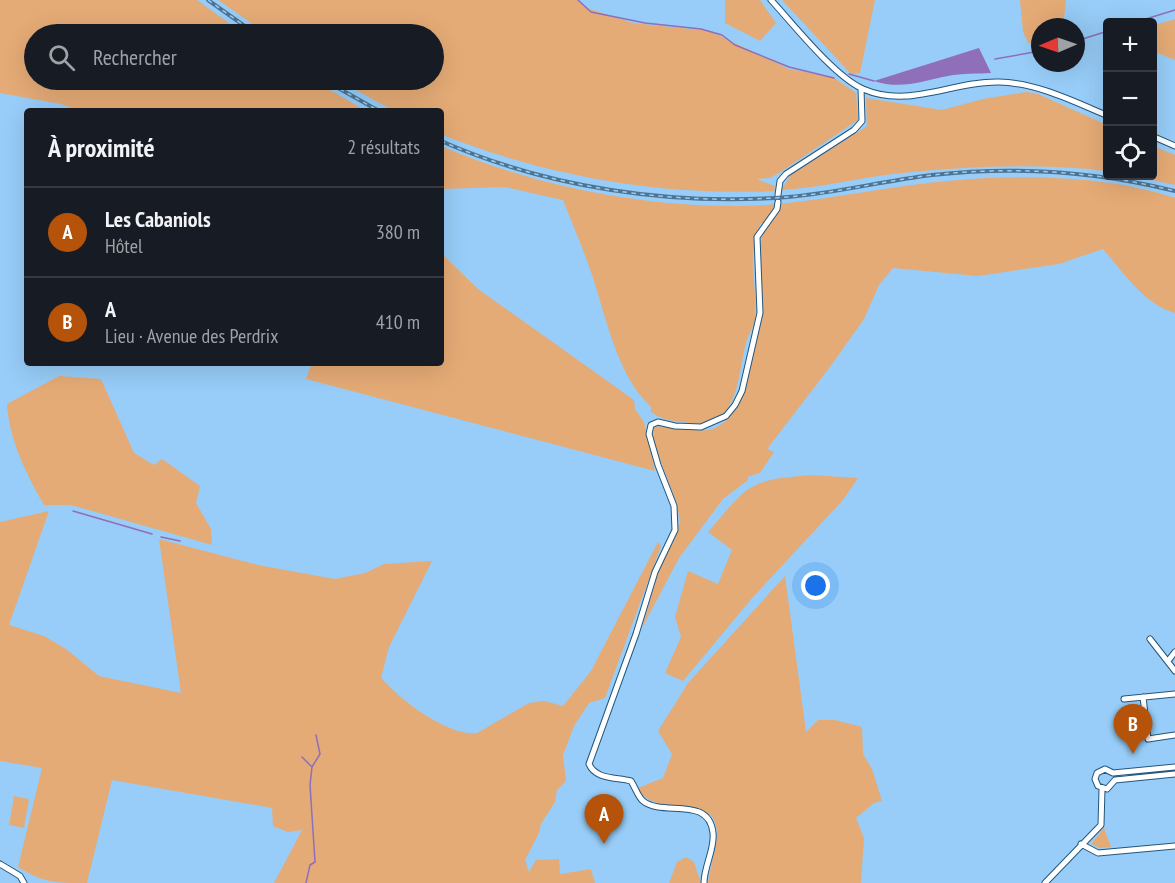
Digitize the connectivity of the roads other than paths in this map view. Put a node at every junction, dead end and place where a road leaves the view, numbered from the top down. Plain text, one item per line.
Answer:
1 (771, 0) edge
2 (861, 88) junction
3 (1103, 115) edge
4 (1157, 138) edge
5 (1175, 146) edge
6 (1150, 639) dead end
7 (1175, 652) edge
8 (1168, 661) junction
9 (1175, 671) edge
10 (1175, 694) edge
11 (1143, 698) junction
12 (1124, 699) dead end
13 (1175, 735) edge
14 (1175, 767) edge
15 (1175, 774) edge
16 (1102, 789) junction
17 (1081, 844) junction
18 (1175, 846) edge
19 (0, 864) edge
20 (24, 883) edge
21 (704, 883) edge
22 (1045, 883) edge

1 - 2 street
2 - 3 street
2 - 21 street
4 - 5 street
6 - 8 street
7 - 8 street
8 - 9 street
10 - 11 street
11 - 12 street
11 - 13 street
14 - 16 street
15 - 16 street
16 - 17 street
17 - 18 street
17 - 22 street
19 - 20 street

